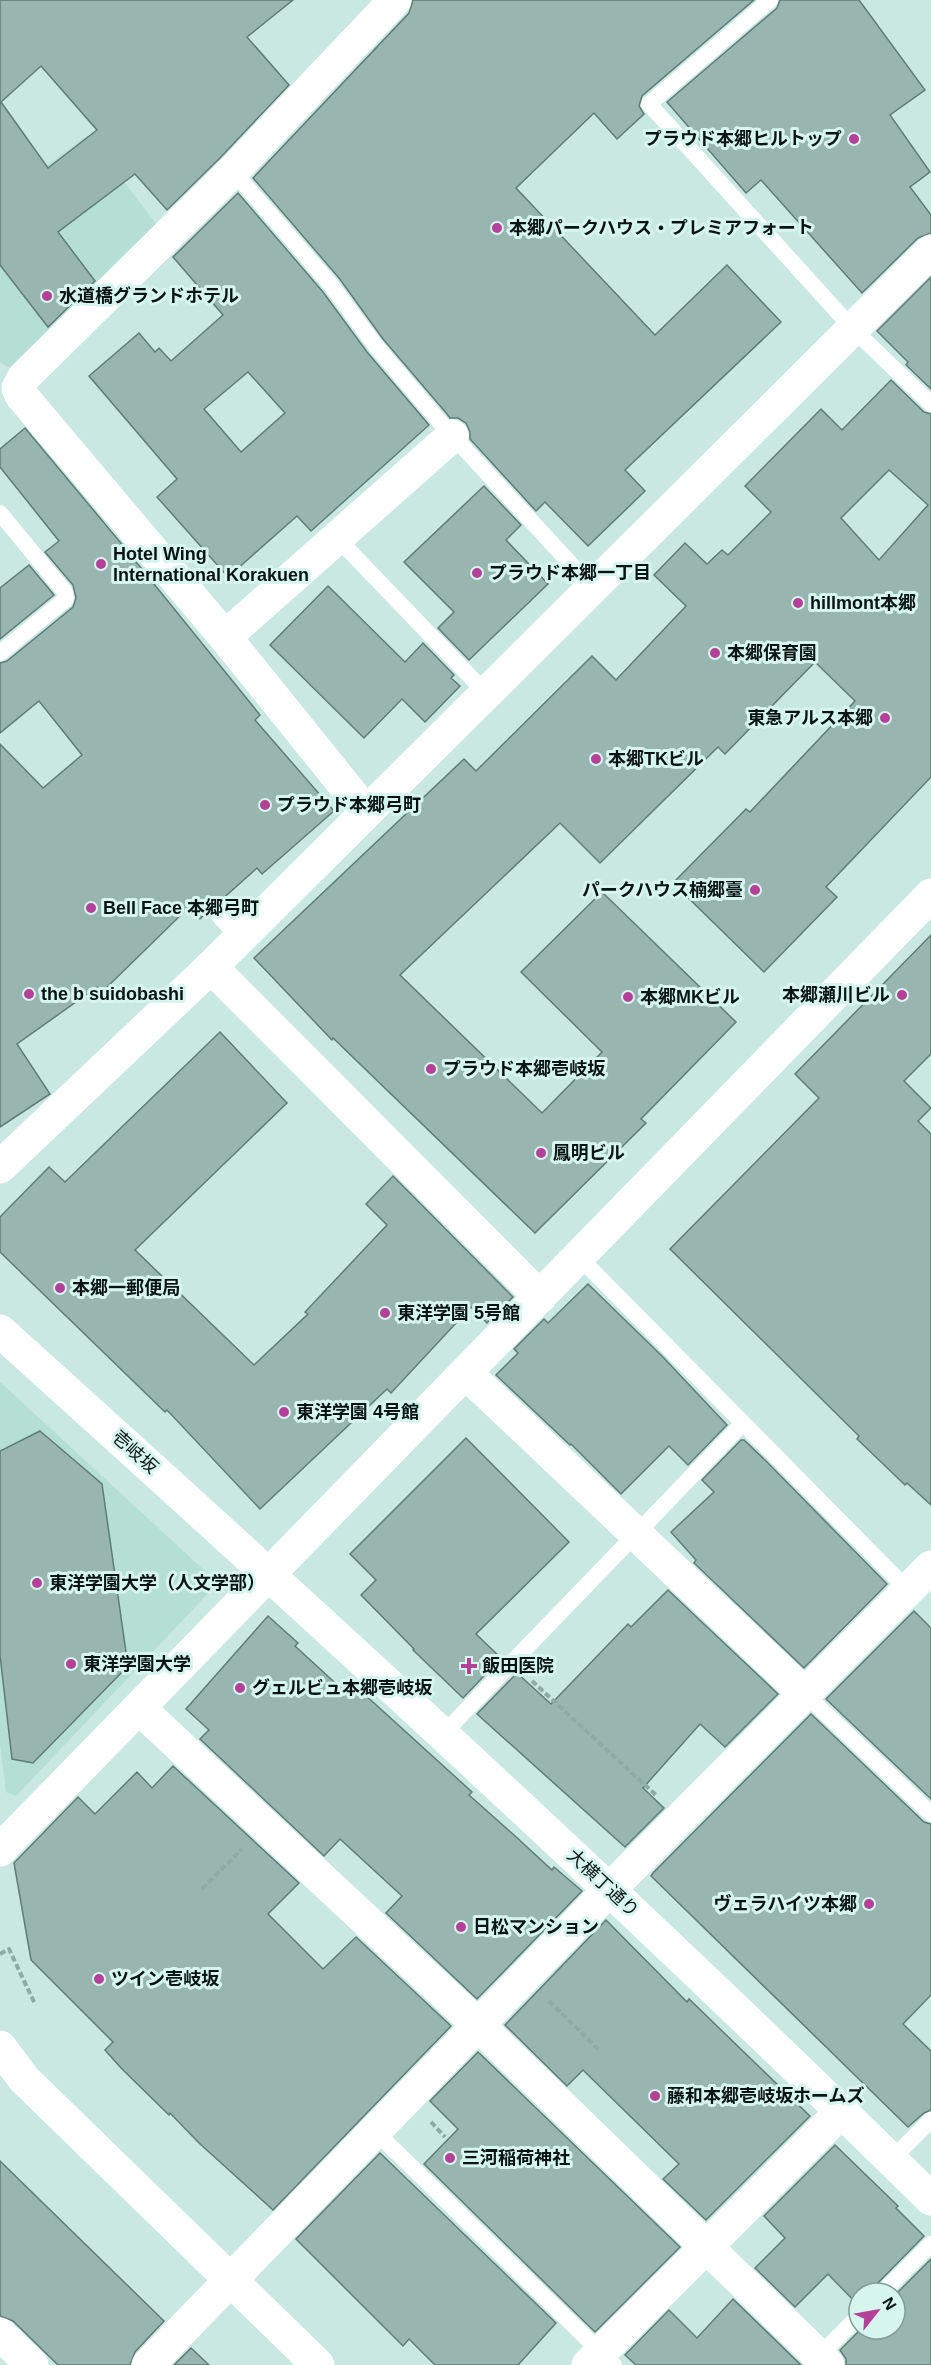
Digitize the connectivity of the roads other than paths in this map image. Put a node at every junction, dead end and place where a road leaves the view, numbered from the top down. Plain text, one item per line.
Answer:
1 (395, 0) edge
2 (770, 0) edge
3 (233, 171) junction
4 (931, 251) edge
5 (853, 329) junction
6 (931, 404) edge
7 (452, 436) junction
8 (0, 513) edge
9 (338, 539) junction
10 (593, 588) junction
11 (225, 637) junction
12 (0, 653) edge
13 (486, 693) junction
14 (366, 812) junction
15 (931, 895) edge
16 (212, 908) dead end
17 (239, 938) junction
18 (211, 966) junction
19 (0, 1167) edge
20 (579, 1257) junction
21 (540, 1297) junction
22 (0, 1331) edge
23 (466, 1373) junction
24 (743, 1423) junction
25 (636, 1533) junction
26 (931, 1567) edge
27 (270, 1574) junction
28 (908, 1590) junction
29 (804, 1693) junction
30 (139, 1708) junction
31 (443, 1734) junction
32 (931, 1814) edge
33 (0, 1850) edge
34 (610, 1889) junction
35 (478, 2025) junction
36 (0, 2047) edge
37 (842, 2111) junction
38 (931, 2120) edge
39 (375, 2131) junction
40 (891, 2160) junction
41 (931, 2199) edge
42 (931, 2244) edge
43 (706, 2247) junction
44 (230, 2280) junction
45 (894, 2281) edge
46 (847, 2331) edge
47 (0, 2334) edge
48 (601, 2361) edge
49 (823, 2361) edge
50 (32, 2365) edge
51 (148, 2365) edge
52 (318, 2365) edge

1 - 3 street
2 - 5 lane
3 - 7 lane
3 - 11 street
4 - 5 street
5 - 6 lane
5 - 10 street
7 - 9 street
7 - 10 lane
8 - 12 lane
9 - 11 street
9 - 13 lane
10 - 13 street
11 - 14 street
13 - 14 street
14 - 17 street
15 - 20 street
16 - 17 lane
17 - 18 street
18 - 19 street
18 - 21 street
20 - 21 street
20 - 24 lane
21 - 23 street
22 - 27 street, 壱岐坂
23 - 25 street
23 - 27 street
24 - 25 lane
24 - 28 lane
25 - 29 street
25 - 31 lane
26 - 28 street
27 - 30 street
27 - 31 street, 大横丁通り
28 - 29 street
29 - 32 lane
29 - 34 street
30 - 33 street
30 - 35 street
31 - 34 street, 大横丁通り
34 - 35 street
34 - 37 street, 大横丁通り
35 - 39 street
35 - 43 street
36 - 44 street
37 - 40 street, 大横丁通り
37 - 43 street
38 - 40 lane
39 - 44 street
39 - 48 lane
40 - 41 street, 大横丁通り
42 - 45 lane
43 - 48 street
43 - 49 street
44 - 51 street
44 - 52 street
46 - 49 lane
47 - 50 street

